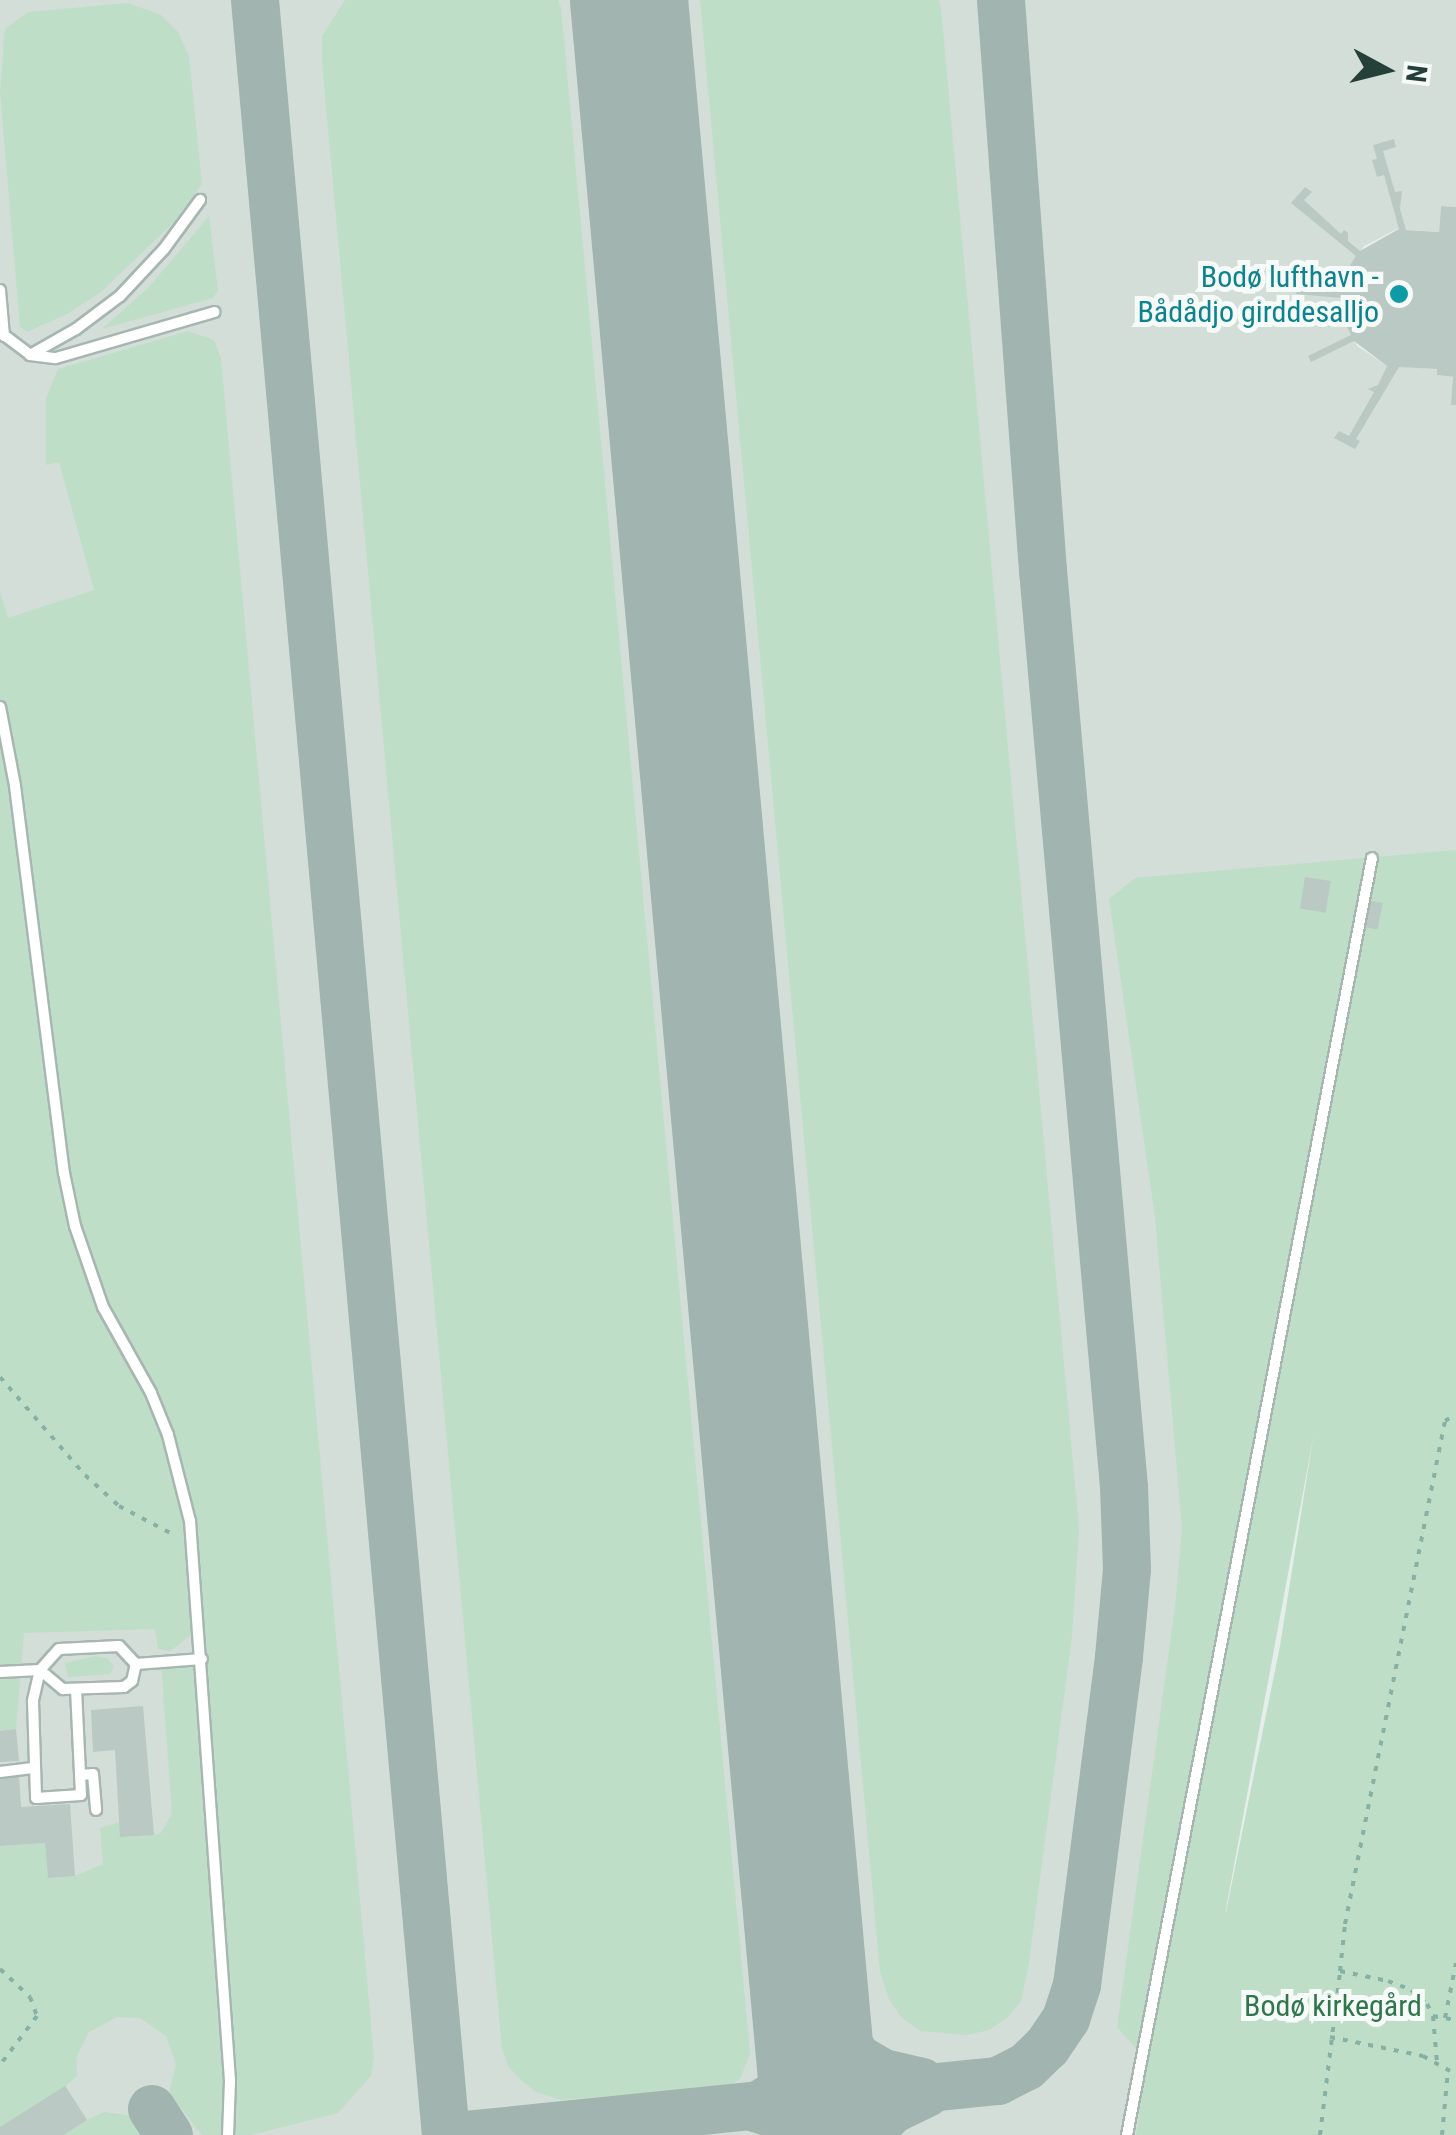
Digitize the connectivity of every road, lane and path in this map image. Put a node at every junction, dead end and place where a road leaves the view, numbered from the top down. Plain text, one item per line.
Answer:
1 (200, 200) dead end
2 (0, 290) edge
3 (214, 312) dead end
4 (2, 334) edge
5 (30, 355) junction
6 (0, 706) edge
7 (1372, 858) dead end
8 (0, 1377) edge
9 (1456, 1414) edge
10 (192, 1538) junction
11 (202, 1660) junction
12 (136, 1664) junction
13 (40, 1670) junction
14 (0, 1672) edge
15 (76, 1689) junction
16 (35, 1768) junction
17 (0, 1772) edge
18 (80, 1775) junction
19 (96, 1810) dead end
20 (1456, 1963) edge
21 (0, 1969) edge
22 (1340, 1971) junction
23 (1433, 2016) junction
24 (1445, 2018) junction
25 (1456, 2020) edge
26 (1330, 2037) junction
27 (1437, 2063) junction
28 (0, 2065) edge
29 (1448, 2070) junction
30 (1456, 2074) edge
31 (228, 2135) edge
32 (1127, 2135) edge
33 (1320, 2135) edge
34 (1442, 2135) edge

1 - 5 lane
2 - 4 lane
3 - 5 lane
4 - 5 lane
6 - 10 lane
7 - 32 lane
8 - 10 path
9 - 22 path
10 - 11 lane
11 - 12 lane
11 - 31 lane
12 - 13 lane
12 - 15 lane
13 - 14 lane
13 - 15 lane
13 - 16 lane
15 - 18 lane
16 - 17 lane
16 - 18 lane
18 - 19 lane
20 - 24 path
21 - 28 path
22 - 23 path
22 - 26 path
23 - 24 path
23 - 27 path
24 - 25 path
26 - 27 path
26 - 33 path
27 - 29 path
29 - 30 path
29 - 34 path

